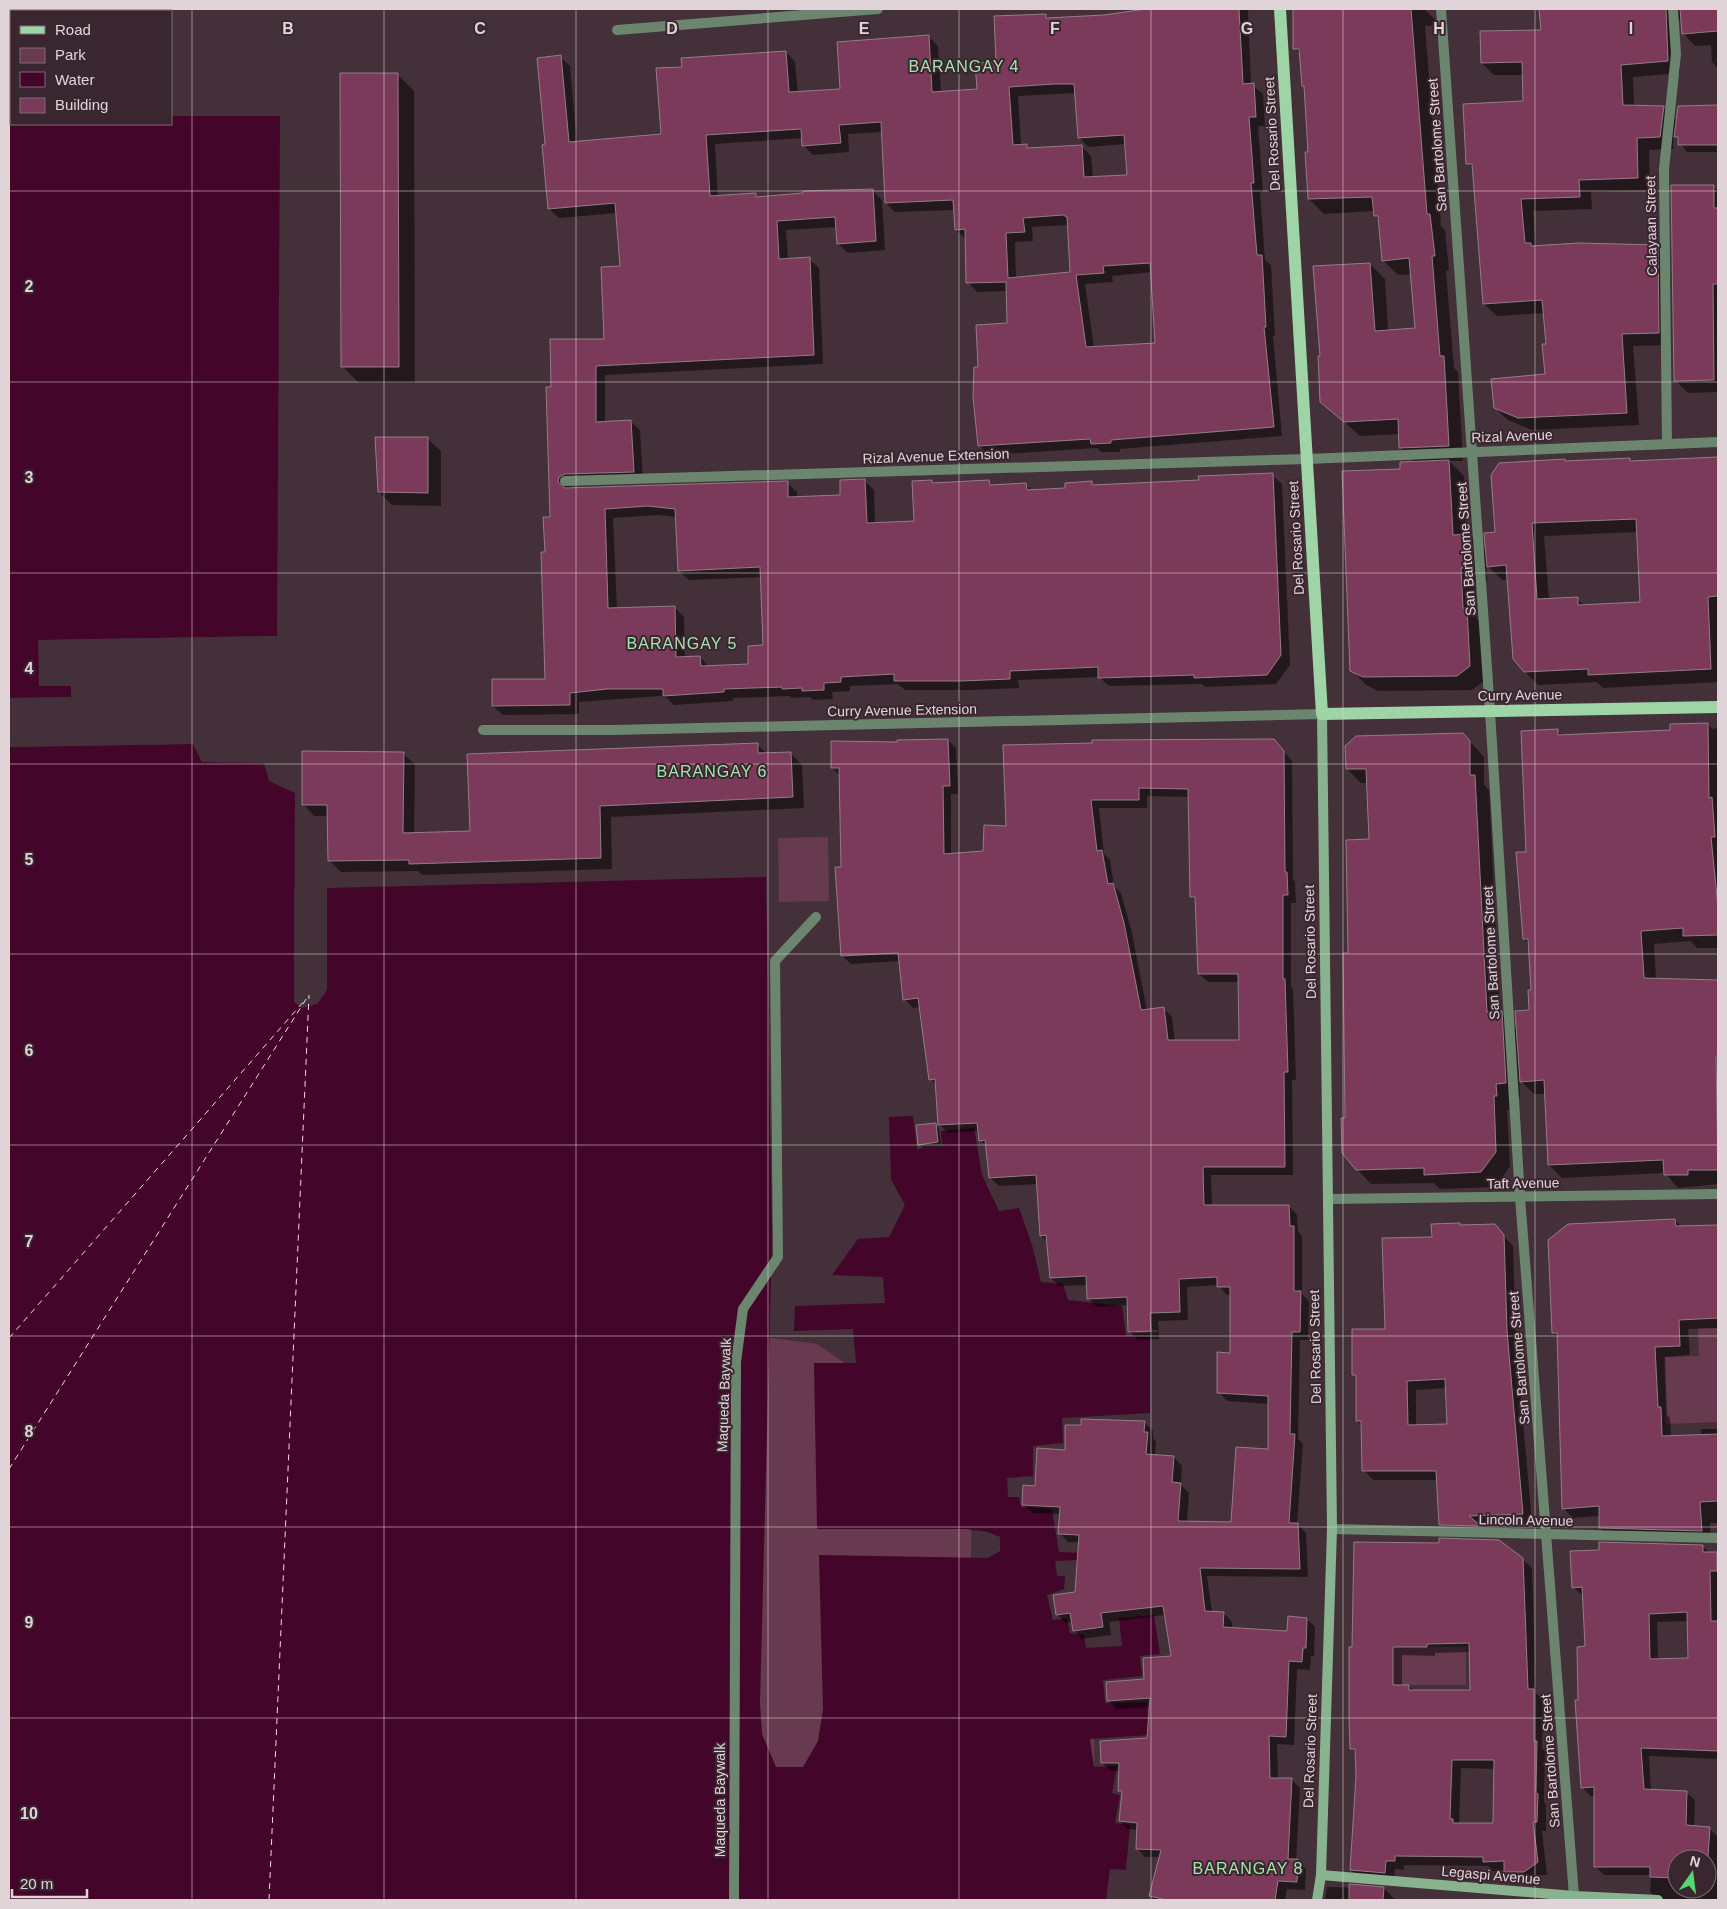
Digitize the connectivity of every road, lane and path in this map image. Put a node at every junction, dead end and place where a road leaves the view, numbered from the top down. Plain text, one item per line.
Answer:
1 (878, 9) edge
2 (1280, 9) edge
3 (1441, 9) edge
4 (1673, 9) edge
5 (617, 30) dead end
6 (1718, 442) edge
7 (1667, 444) junction
8 (1472, 451) junction
9 (1307, 459) junction
10 (565, 481) dead end
11 (1718, 707) edge
12 (1490, 711) junction
13 (1322, 714) junction
14 (482, 730) dead end
15 (816, 918) dead end
16 (1718, 1194) edge
17 (1520, 1197) junction
18 (1328, 1199) junction
19 (1332, 1529) junction
20 (1547, 1534) junction
21 (1718, 1538) edge
22 (1321, 1875) junction
23 (1574, 1896) junction
24 (734, 1900) edge
25 (1317, 1900) edge
26 (1658, 1900) edge

1 - 5 street
2 - 9 main road, Del Rosario Street
3 - 8 street, San Bartolome Street
4 - 7 street, Calayaan Street
6 - 7 street, Rizal Avenue
7 - 8 street, Rizal Avenue
8 - 9 street, Rizal Avenue
8 - 12 street, San Bartolome Street
9 - 10 street, Rizal Avenue Extension
9 - 13 main road, Del Rosario Street
11 - 12 main road, Curry Avenue
12 - 13 main road, Curry Avenue
12 - 17 street, San Bartolome Street
13 - 14 street, Curry Avenue Extension
13 - 18 street, Del Rosario Street
15 - 24 street, Maqueda Baywalk
16 - 17 street, Taft Avenue
17 - 18 street, Taft Avenue
17 - 20 street, San Bartolome Street
18 - 19 street, Del Rosario Street
19 - 20 street, Lincoln Avenue
19 - 22 street, Del Rosario Street
20 - 21 street, Lincoln Avenue
20 - 23 street, San Bartolome Street
22 - 23 street, Legaspi Avenue
22 - 25 street, Del Rosario Street
23 - 26 street, Legaspi Avenue

